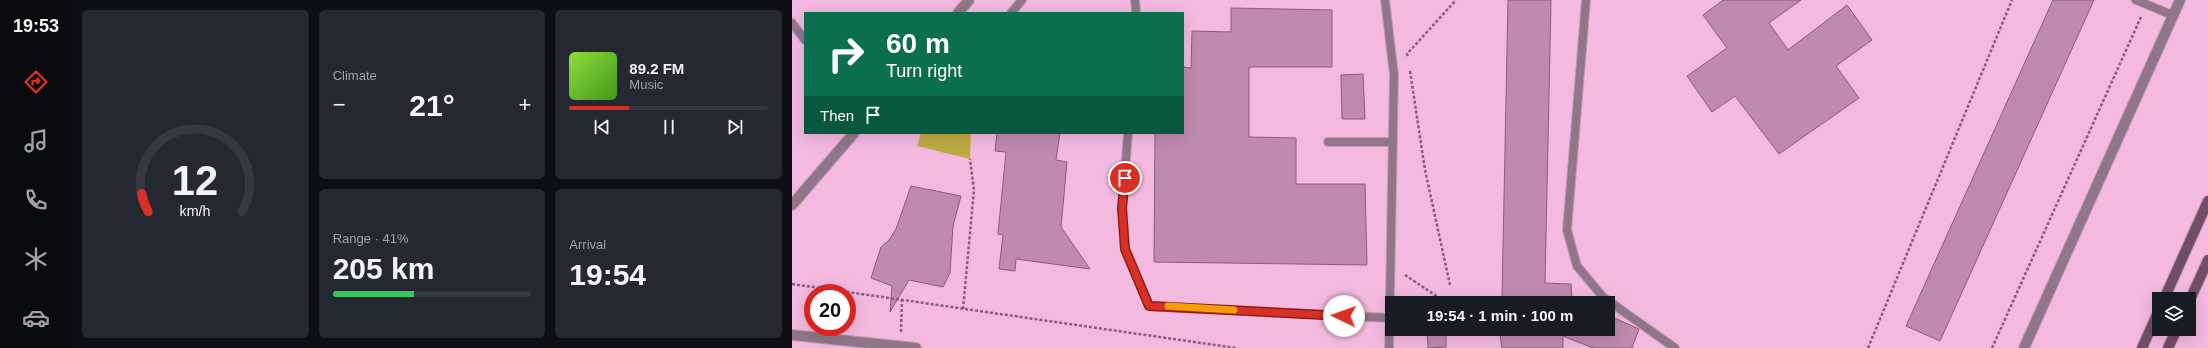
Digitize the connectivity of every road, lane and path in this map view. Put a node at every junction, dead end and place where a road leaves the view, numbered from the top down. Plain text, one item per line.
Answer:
1 (969, 0) edge
2 (1022, 0) edge
3 (1135, 0) edge
4 (1385, 0) edge
5 (1456, 0) edge
6 (1586, 0) edge
7 (2012, 0) edge
8 (2136, 0) edge
9 (2180, 0) edge
10 (2146, 4) junction
11 (959, 12) edge
12 (1012, 12) edge
13 (1136, 12) edge
14 (2172, 15) junction
15 (792, 23) edge
16 (804, 39) edge
17 (1408, 62) dead end
18 (1410, 70) dead end
19 (853, 134) edge
20 (1128, 134) edge
21 (1328, 142) dead end
22 (1393, 142) junction
23 (970, 159) dead end
24 (2208, 202) edge
25 (792, 205) edge
26 (2208, 260) edge
27 (1392, 266) junction
28 (792, 284) edge
29 (1450, 285) dead end
30 (2167, 292) edge
31 (2194, 292) edge
32 (1391, 296) edge
33 (1436, 296) edge
34 (902, 300) junction
35 (963, 309) junction
36 (1385, 318) edge
37 (2152, 326) edge
38 (792, 335) edge
39 (1389, 336) edge
40 (2174, 336) edge
41 (901, 346) junction
42 (916, 348) edge
43 (1236, 348) edge
44 (1389, 348) edge
45 (1675, 348) edge
46 (1868, 348) edge
47 (1992, 348) edge
48 (2024, 348) edge
49 (2142, 348) edge
50 (2168, 348) edge

1 - 11 street
2 - 12 lane
3 - 13 lane
4 - 22 lane
5 - 17 path
6 - 45 lane
7 - 46 path
8 - 10 lane
9 - 14 street
10 - 14 lane
10 - 47 path
14 - 48 street
15 - 16 lane
18 - 29 path
19 - 25 street
20 - 36 lane
21 - 22 lane
22 - 27 lane
23 - 35 path
24 - 30 main road
26 - 31 main road
27 - 32 lane
27 - 33 path
28 - 34 path
34 - 35 path
34 - 41 path
35 - 43 path
37 - 49 main road
38 - 41 street
39 - 44 lane
40 - 50 main road
41 - 42 street

